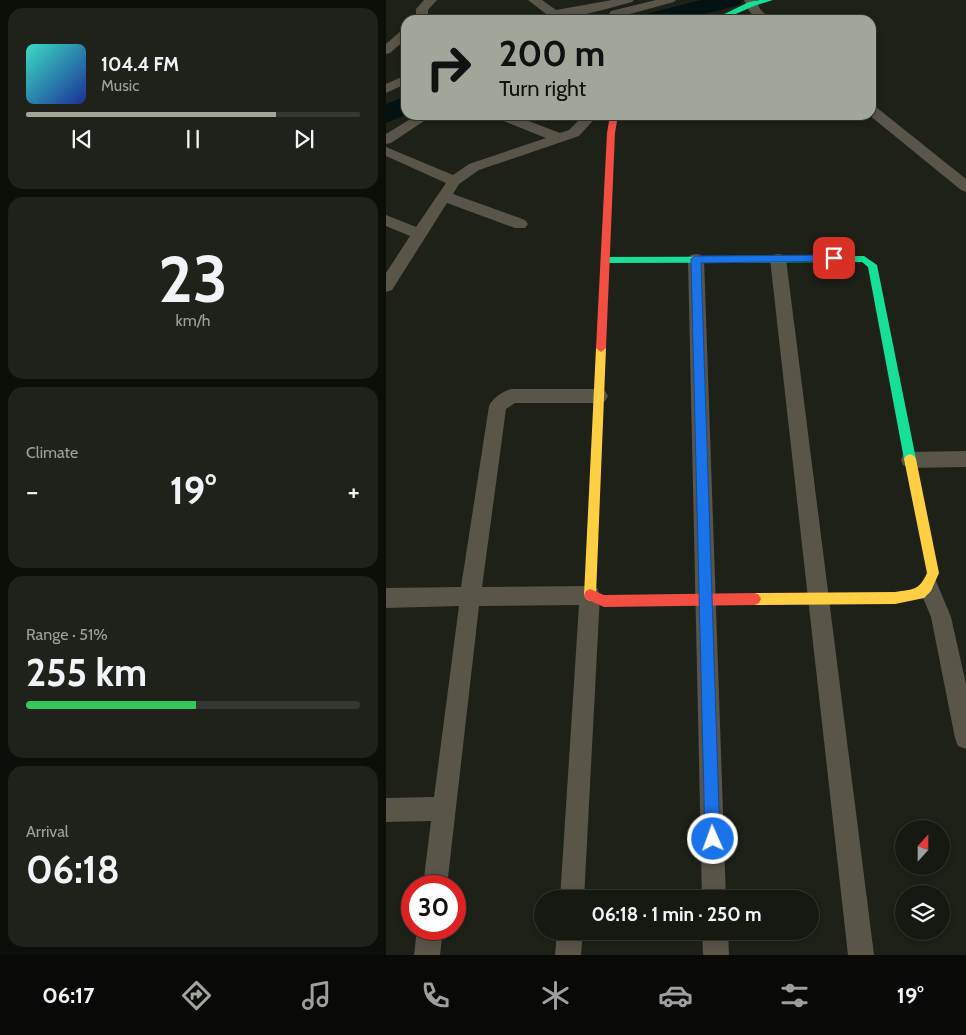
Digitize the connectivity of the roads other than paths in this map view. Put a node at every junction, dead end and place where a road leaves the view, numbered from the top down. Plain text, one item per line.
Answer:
1 (431, 0) edge
2 (534, 0) edge
3 (628, 0) edge
4 (670, 0) edge
5 (769, 0) edge
6 (751, 2) edge
7 (422, 15) edge
8 (611, 15) edge
9 (726, 15) edge
10 (760, 15) edge
11 (401, 37) edge
12 (386, 50) edge
13 (386, 76) edge
14 (401, 81) edge
15 (401, 83) edge
16 (386, 89) edge
17 (876, 114) edge
18 (418, 120) edge
19 (514, 120) edge
20 (586, 120) edge
21 (613, 120) edge
22 (560, 138) junction
23 (386, 140) edge
24 (386, 151) edge
25 (454, 181) junction
26 (966, 187) edge
27 (445, 197) junction
28 (386, 220) edge
29 (520, 224) dead end
30 (421, 234) junction
31 (778, 258) junction
32 (696, 259) junction
33 (606, 260) junction
34 (386, 286) edge
35 (599, 396) junction
36 (966, 459) edge
37 (910, 460) junction
38 (929, 588) junction
39 (590, 595) junction
40 (470, 597) junction
41 (386, 598) edge
42 (819, 599) junction
43 (706, 600) junction
44 (966, 738) edge
45 (445, 809) junction
46 (386, 810) edge
47 (436, 875) edge
48 (573, 890) edge
49 (714, 890) edge
50 (429, 940) edge
51 (569, 940) edge
52 (715, 940) edge
53 (427, 955) edge
54 (568, 955) edge
55 (716, 955) edge
56 (861, 955) edge

1 - 7 street
2 - 3 street
4 - 8 street
5 - 6 street
6 - 9 street
6 - 10 street
11 - 12 street
13 - 14 street
15 - 16 street
17 - 26 street
18 - 23 street
19 - 22 street
20 - 22 street
21 - 33 street
22 - 25 street
24 - 25 street
25 - 27 street
27 - 29 street
27 - 30 street
28 - 30 street
30 - 34 street
31 - 32 street
31 - 37 street
31 - 42 street
32 - 33 street
32 - 43 street
33 - 35 street
35 - 39 street
35 - 40 street
36 - 37 street
37 - 38 street
38 - 42 street
38 - 44 street
39 - 40 street
39 - 43 street
39 - 48 street
40 - 41 street
40 - 45 street
42 - 43 street
42 - 56 street
43 - 49 street
45 - 46 street
45 - 47 street
50 - 53 street
51 - 54 street
52 - 55 street

